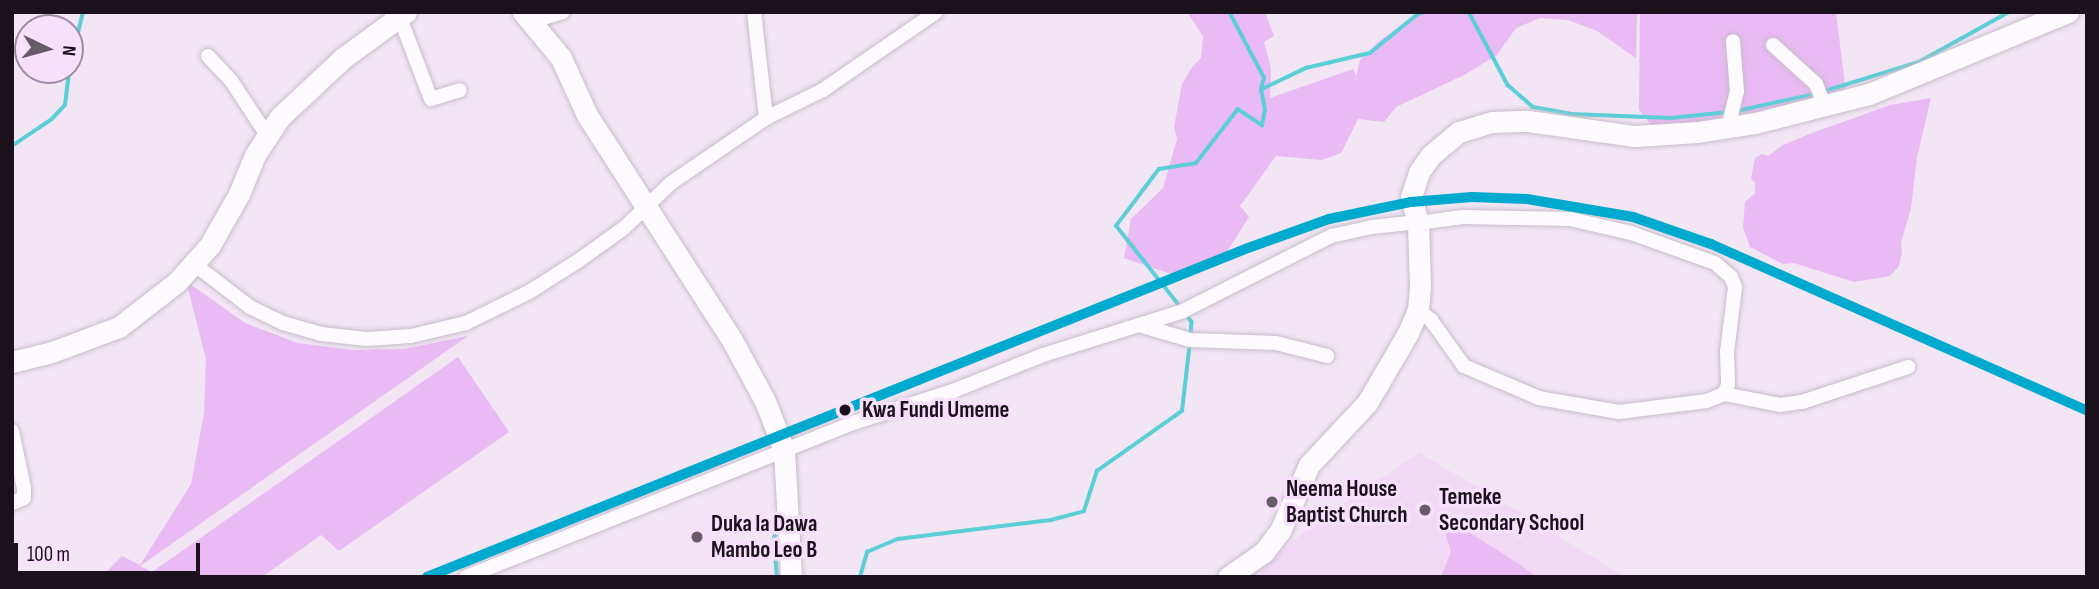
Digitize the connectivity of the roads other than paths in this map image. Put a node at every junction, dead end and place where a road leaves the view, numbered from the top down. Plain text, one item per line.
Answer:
1 (563, 12) edge
2 (754, 12) edge
3 (936, 12) edge
4 (2068, 12) edge
5 (403, 15) edge
6 (528, 17) edge
7 (1733, 41) dead end
8 (1773, 45) dead end
9 (208, 56) dead end
10 (460, 90) dead end
11 (1825, 107) junction
12 (766, 118) junction
13 (1728, 127) junction
14 (267, 135) junction
15 (645, 207) junction
16 (1418, 223) junction
17 (194, 264) junction
18 (1418, 310) junction
19 (1138, 325) junction
20 (1327, 356) dead end
21 (12, 362) edge
22 (1908, 367) dead end
23 (1724, 394) junction
24 (12, 431) edge
25 (784, 450) junction
26 (12, 503) edge
27 (466, 577) edge
28 (790, 577) edge
29 (1228, 577) edge

1 - 6 street
2 - 12 street
3 - 12 street
4 - 11 street
5 - 10 street
5 - 14 street
6 - 15 street
7 - 13 street
8 - 11 street
9 - 14 street
11 - 13 street
12 - 15 street
13 - 16 street
14 - 17 street
15 - 17 street
15 - 25 street
16 - 18 street
16 - 19 street
16 - 23 street
17 - 21 street
18 - 23 street
18 - 29 street
19 - 20 street
19 - 25 street
22 - 23 street
24 - 26 street
25 - 27 street
25 - 28 street

